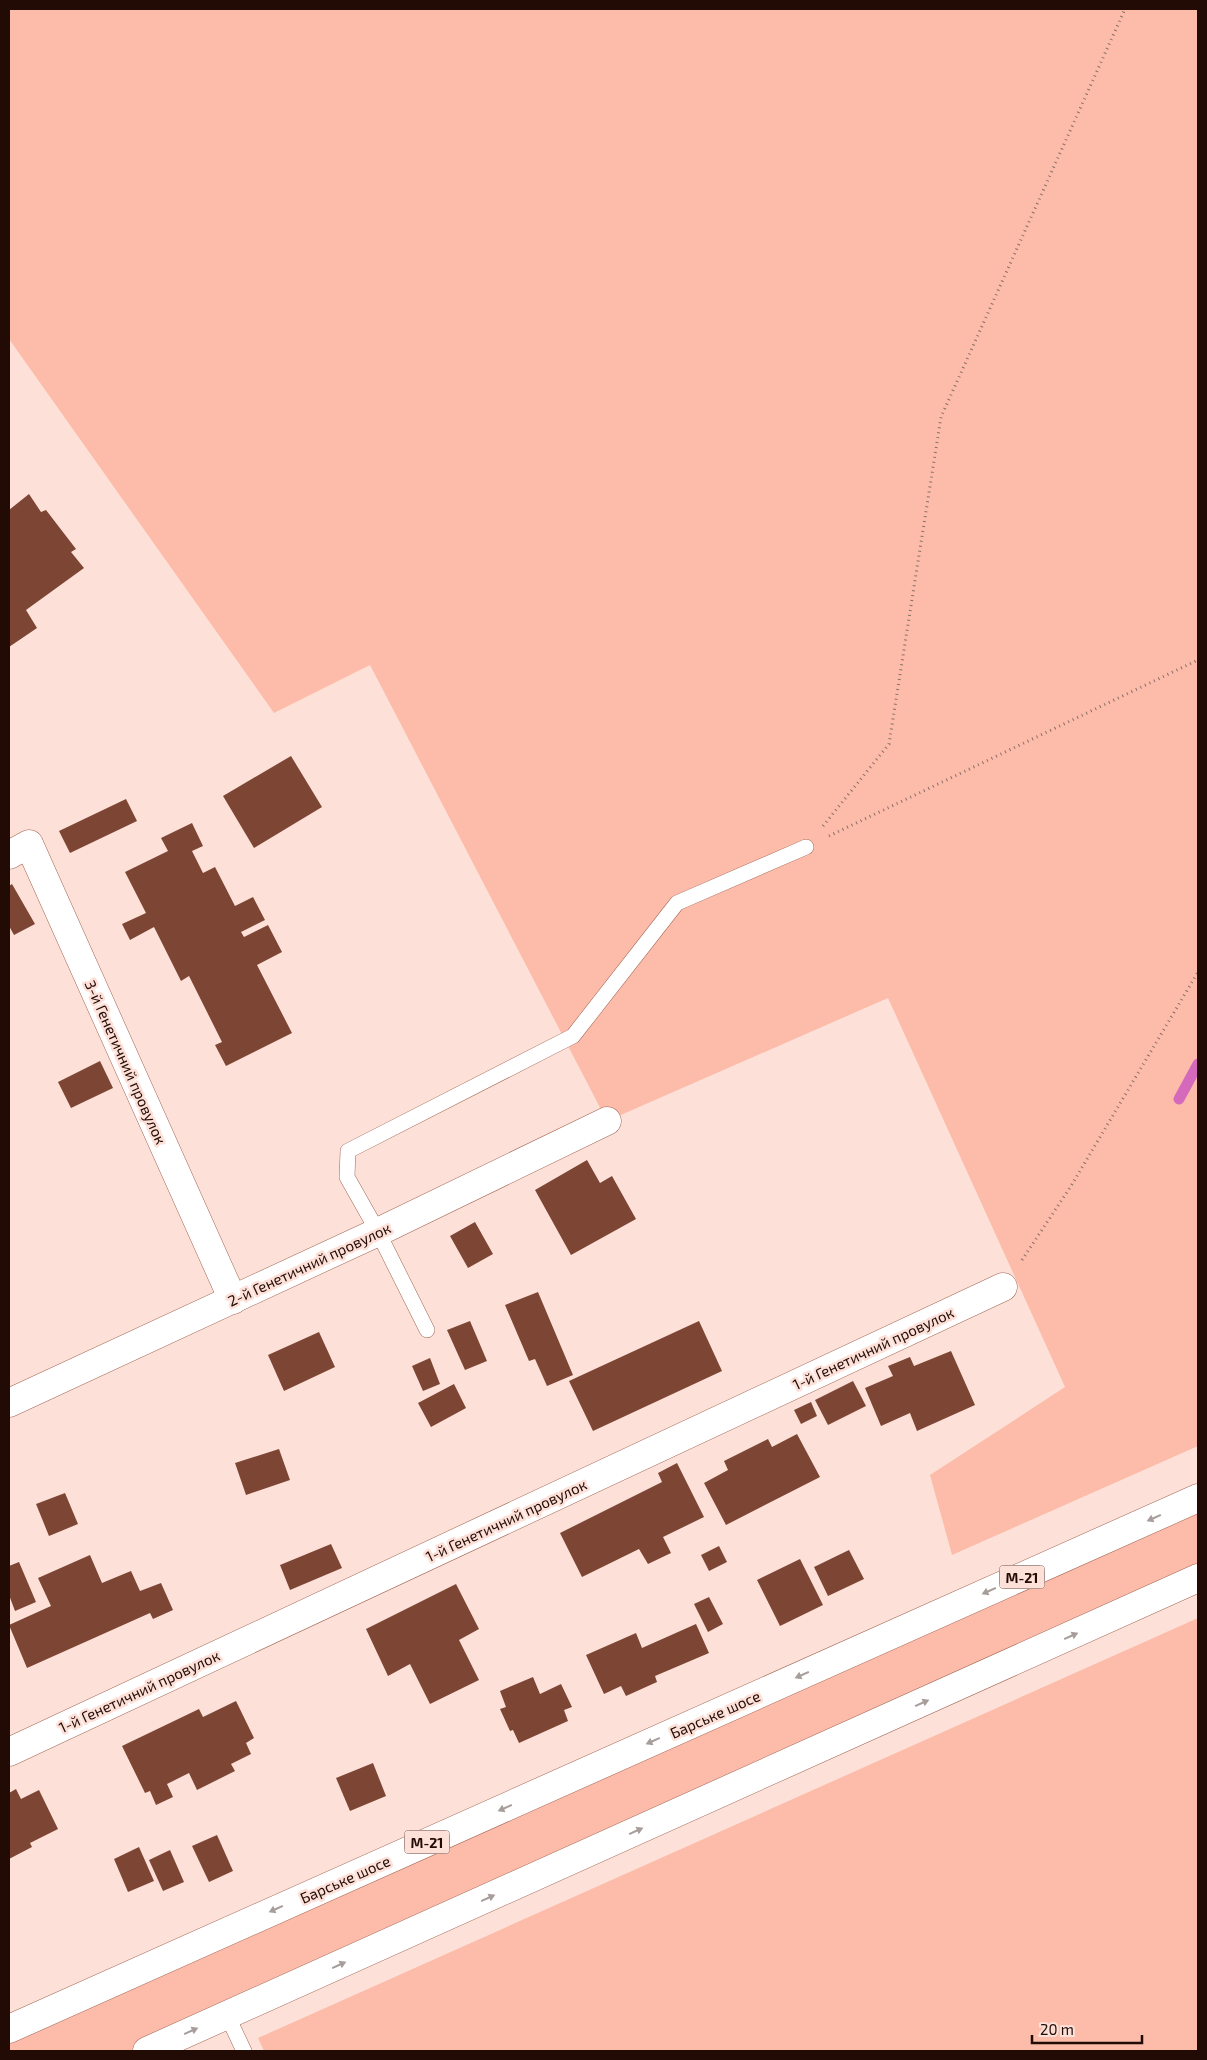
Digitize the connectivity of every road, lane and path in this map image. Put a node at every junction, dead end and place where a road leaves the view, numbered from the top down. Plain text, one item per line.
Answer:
1 (1125, 9) edge
2 (1198, 660) edge
3 (806, 847) junction
4 (9, 854) edge
5 (1198, 972) edge
6 (607, 1121) dead end
7 (378, 1232) junction
8 (1004, 1287) joint
9 (233, 1300) junction
10 (427, 1330) dead end
11 (9, 1403) edge
12 (1198, 1498) edge
13 (1198, 1578) edge
14 (9, 1752) edge
15 (227, 2015) junction
16 (9, 2028) edge
17 (147, 2051) edge
18 (244, 2051) edge

1 - 3 path
2 - 3 path
3 - 7 lane
4 - 9 main road, 3-й Генетичний провулок
5 - 8 path
6 - 7 main road, 2-й Генетичний провулок
7 - 9 main road, 2-й Генетичний провулок
7 - 10 lane
8 - 14 main road, 1-й Генетичний провулок
9 - 11 main road, 2-й Генетичний провулок
12 -> 16 main road, Барське шосе / М-21
15 -> 13 main road
17 -> 15 main road
15 - 18 lane

